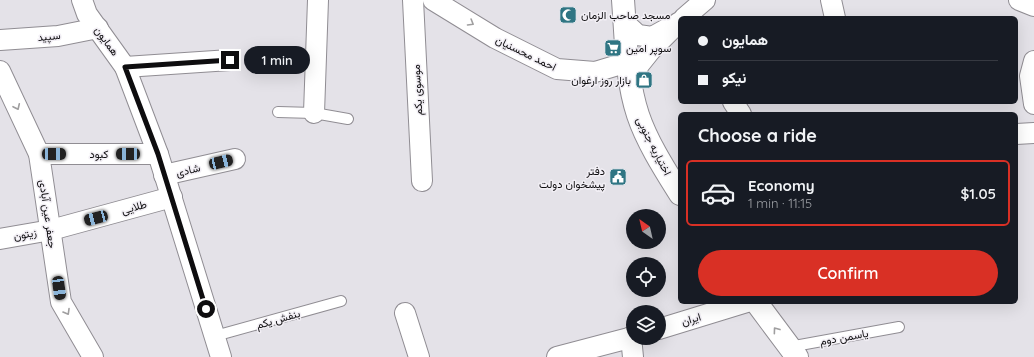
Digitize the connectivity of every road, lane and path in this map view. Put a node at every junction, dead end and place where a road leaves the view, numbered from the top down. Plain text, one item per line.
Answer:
1 (82, 0) edge
2 (318, 0) edge
3 (413, 0) edge
4 (623, 0) edge
5 (705, 0) edge
6 (831, 0) edge
7 (1019, 0) edge
8 (436, 1) edge
9 (1034, 6) edge
10 (687, 16) edge
11 (835, 16) edge
12 (678, 23) edge
13 (625, 24) junction
14 (678, 24) edge
15 (98, 28) junction
16 (0, 40) edge
17 (230, 60) dead end
18 (1034, 60) edge
19 (628, 62) junction
20 (125, 67) junction
21 (0, 72) edge
22 (631, 85) junction
23 (1034, 104) edge
24 (278, 112) dead end
25 (314, 113) junction
26 (348, 119) dead end
27 (1034, 133) edge
28 (1018, 134) edge
29 (40, 154) junction
30 (158, 154) junction
31 (235, 159) dead end
32 (164, 175) junction
33 (422, 181) dead end
34 (678, 191) edge
35 (172, 197) junction
36 (51, 230) junction
37 (0, 239) edge
38 (341, 301) dead end
39 (740, 304) edge
40 (757, 304) edge
41 (405, 313) dead end
42 (666, 327) edge
43 (899, 327) dead end
44 (214, 336) junction
45 (626, 339) edge
46 (633, 345) edge
47 (793, 352) edge
48 (93, 357) edge
49 (221, 357) edge
50 (419, 357) edge
51 (557, 357) edge
52 (634, 357) edge

1 - 15 street, همایون
2 - 25 street
3 - 33 street, موسوی یکم
4 - 13 main road, اختیاریه جنوبی
5 - 10 street
6 - 11 street
7 - 9 street
8 -> 19 street, احمد محسنیان
12 - 13 street
13 - 19 main road, اختیاریه جنوبی
14 - 22 street
15 - 16 street, سپید
15 - 20 street, همایون
17 - 20 street
18 - 23 street
19 - 22 main road, اختیاریه جنوبی
20 - 30 street, همایون
21 -> 29 street, جعفر عین آبادی
22 - 34 main road, اختیاریه جنوبی
24 - 25 lane
25 - 26 lane
27 - 28 street
29 - 30 street, کبود
29 - 36 street, جعفر عین آبادی
30 - 32 street, همایون
31 - 32 street, شادی
32 - 35 street, همایون
35 - 36 street, طلایی
35 - 44 street, همایون
36 - 37 street, زیتون
36 -> 48 street, جعفر عین آبادی
38 - 44 lane, بنفش یکم
39 - 42 street, ایران
47 -> 40 main road
41 - 50 street
43 - 47 lane, یاسمن دوم
44 - 49 street, همایون
45 - 51 street
46 - 52 street

